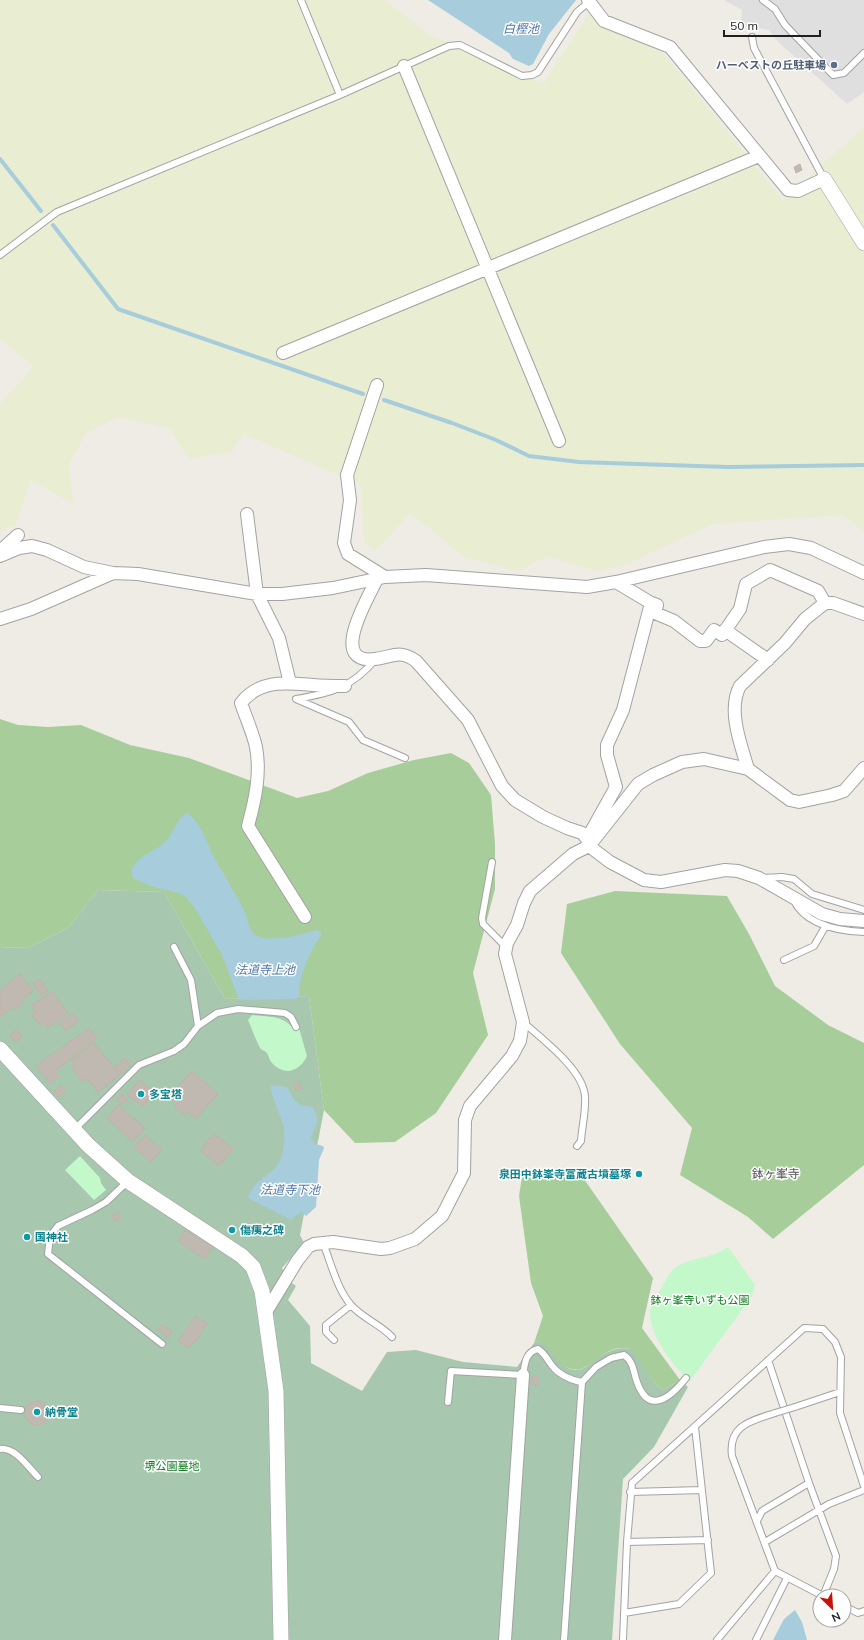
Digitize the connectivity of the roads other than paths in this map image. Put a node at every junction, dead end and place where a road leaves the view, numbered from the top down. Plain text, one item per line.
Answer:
1 (301, 0) edge
2 (763, 0) edge
3 (588, 1) edge
4 (752, 37) dead end
5 (864, 53) edge
6 (404, 66) junction
7 (340, 95) junction
8 (759, 156) junction
9 (824, 179) junction
10 (864, 243) edge
11 (0, 255) edge
12 (488, 268) junction
13 (283, 353) dead end
14 (377, 385) dead end
15 (559, 441) dead end
16 (247, 514) dead end
17 (18, 535) dead end
18 (0, 551) edge
19 (0, 556) edge
20 (113, 572) junction
21 (864, 572) edge
22 (381, 578) junction
23 (616, 582) junction
24 (257, 594) junction
25 (651, 603) junction
26 (825, 603) junction
27 (864, 614) edge
28 (0, 619) edge
29 (725, 630) junction
30 (376, 659) junction
31 (768, 660) junction
32 (290, 683) junction
33 (345, 686) junction
34 (405, 758) dead end
35 (864, 768) edge
36 (748, 770) junction
37 (588, 842) junction
38 (492, 862) dead end
39 (759, 878) junction
40 (792, 898) junction
41 (864, 910) edge
42 (305, 917) dead end
43 (864, 921) edge
44 (825, 927) junction
45 (864, 932) edge
46 (174, 947) dead end
47 (506, 947) junction
48 (784, 960) dead end
49 (523, 1022) junction
50 (198, 1026) junction
51 (296, 1028) dead end
52 (0, 1048) edge
53 (74, 1130) junction
54 (577, 1146) dead end
55 (128, 1181) junction
56 (324, 1243) junction
57 (351, 1305) junction
58 (266, 1312) junction
59 (392, 1337) dead end
60 (334, 1340) dead end
61 (162, 1344) dead end
62 (768, 1360) junction
63 (524, 1375) junction
64 (686, 1378) dead end
65 (582, 1382) junction
66 (840, 1392) junction
67 (448, 1402) dead end
68 (0, 1408) edge
69 (21, 1410) dead end
70 (695, 1427) junction
71 (0, 1449) edge
72 (38, 1477) dead end
73 (810, 1483) junction
74 (864, 1486) edge
75 (702, 1490) junction
76 (864, 1490) edge
77 (630, 1492) junction
78 (819, 1510) junction
79 (757, 1521) junction
80 (708, 1540) junction
81 (627, 1542) junction
82 (765, 1542) junction
83 (775, 1571) junction
84 (787, 1578) junction
85 (826, 1588) edge
86 (812, 1590) edge
87 (852, 1610) edge
88 (864, 1612) edge
89 (624, 1613) junction
90 (281, 1640) edge
91 (505, 1640) edge
92 (564, 1640) edge
93 (623, 1640) edge
94 (718, 1640) edge
95 (756, 1640) edge

1 - 7 lane
2 - 5 lane
3 - 6 lane
3 - 8 street
4 - 9 lane
6 - 7 lane
6 - 12 street
7 - 11 lane
8 - 9 street
8 - 12 street
9 - 10 street
12 - 13 street
12 - 15 street
14 - 22 street
16 - 24 street
17 - 18 street
19 - 20 street
20 - 24 street
20 - 28 street
21 - 23 street
22 - 23 street
22 - 24 street
22 - 30 street
23 - 25 street
24 - 32 street
25 - 29 street
25 - 37 street
26 - 27 street
26 - 29 street
26 - 31 street
29 - 31 street
30 - 33 lane
30 - 37 street
31 - 36 street
32 - 33 street
32 - 42 street
33 - 34 lane
35 - 36 street
36 - 37 street
37 - 39 street
37 - 47 street
38 - 47 lane
39 - 40 street
39 - 41 lane
40 - 43 street
40 - 44 lane
44 - 45 lane
44 - 48 lane
46 - 50 lane
47 - 49 street
49 - 54 lane
49 - 56 street
50 - 51 lane
50 - 53 lane
52 - 53 street
53 - 55 street
55 - 58 street
55 - 61 lane
56 - 57 lane
56 - 58 street
57 - 59 lane
57 - 60 lane
58 - 90 street
62 - 66 lane
62 - 70 lane
62 - 73 lane
63 - 65 lane
63 - 67 lane
63 - 91 street
64 - 65 lane
65 - 92 lane
66 - 74 lane
66 - 79 lane, bridge
68 - 69 lane
70 - 75 lane
70 - 77 lane
71 - 72 lane
73 - 78 lane
73 - 79 lane
75 - 77 lane
75 - 80 lane
76 - 78 lane
77 - 81 lane
78 - 82 lane
78 - 85 lane
79 - 82 lane
80 - 81 lane
80 - 89 lane
81 - 89 lane
82 - 83 lane
83 - 84 lane
83 - 94 lane
84 - 86 lane
84 - 95 lane
87 - 88 lane
89 - 93 lane

